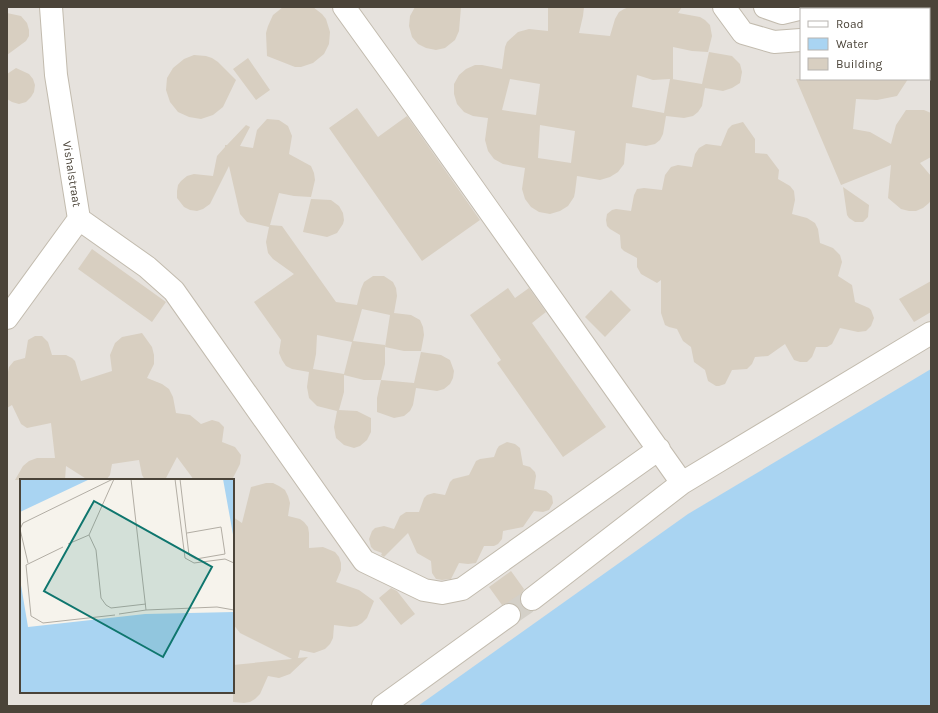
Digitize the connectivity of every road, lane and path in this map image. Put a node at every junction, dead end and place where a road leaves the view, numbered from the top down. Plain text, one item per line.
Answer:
1 (51, 7) edge
2 (344, 7) edge
3 (724, 7) edge
4 (764, 7) edge
5 (800, 9) edge
6 (800, 40) edge
7 (79, 219) junction
8 (7, 318) edge
9 (931, 333) edge
10 (659, 449) junction
11 (682, 483) junction
12 (532, 599) tunnel mouth
13 (509, 615) tunnel mouth
14 (382, 706) edge

1 - 7 lane, Vishalstraat
2 - 10 lane
3 - 6 lane
4 - 5 lane
7 - 8 lane, Vishalstraat
7 - 10 lane
9 - 11 lane
10 - 11 lane
11 - 12 lane
13 - 14 lane

